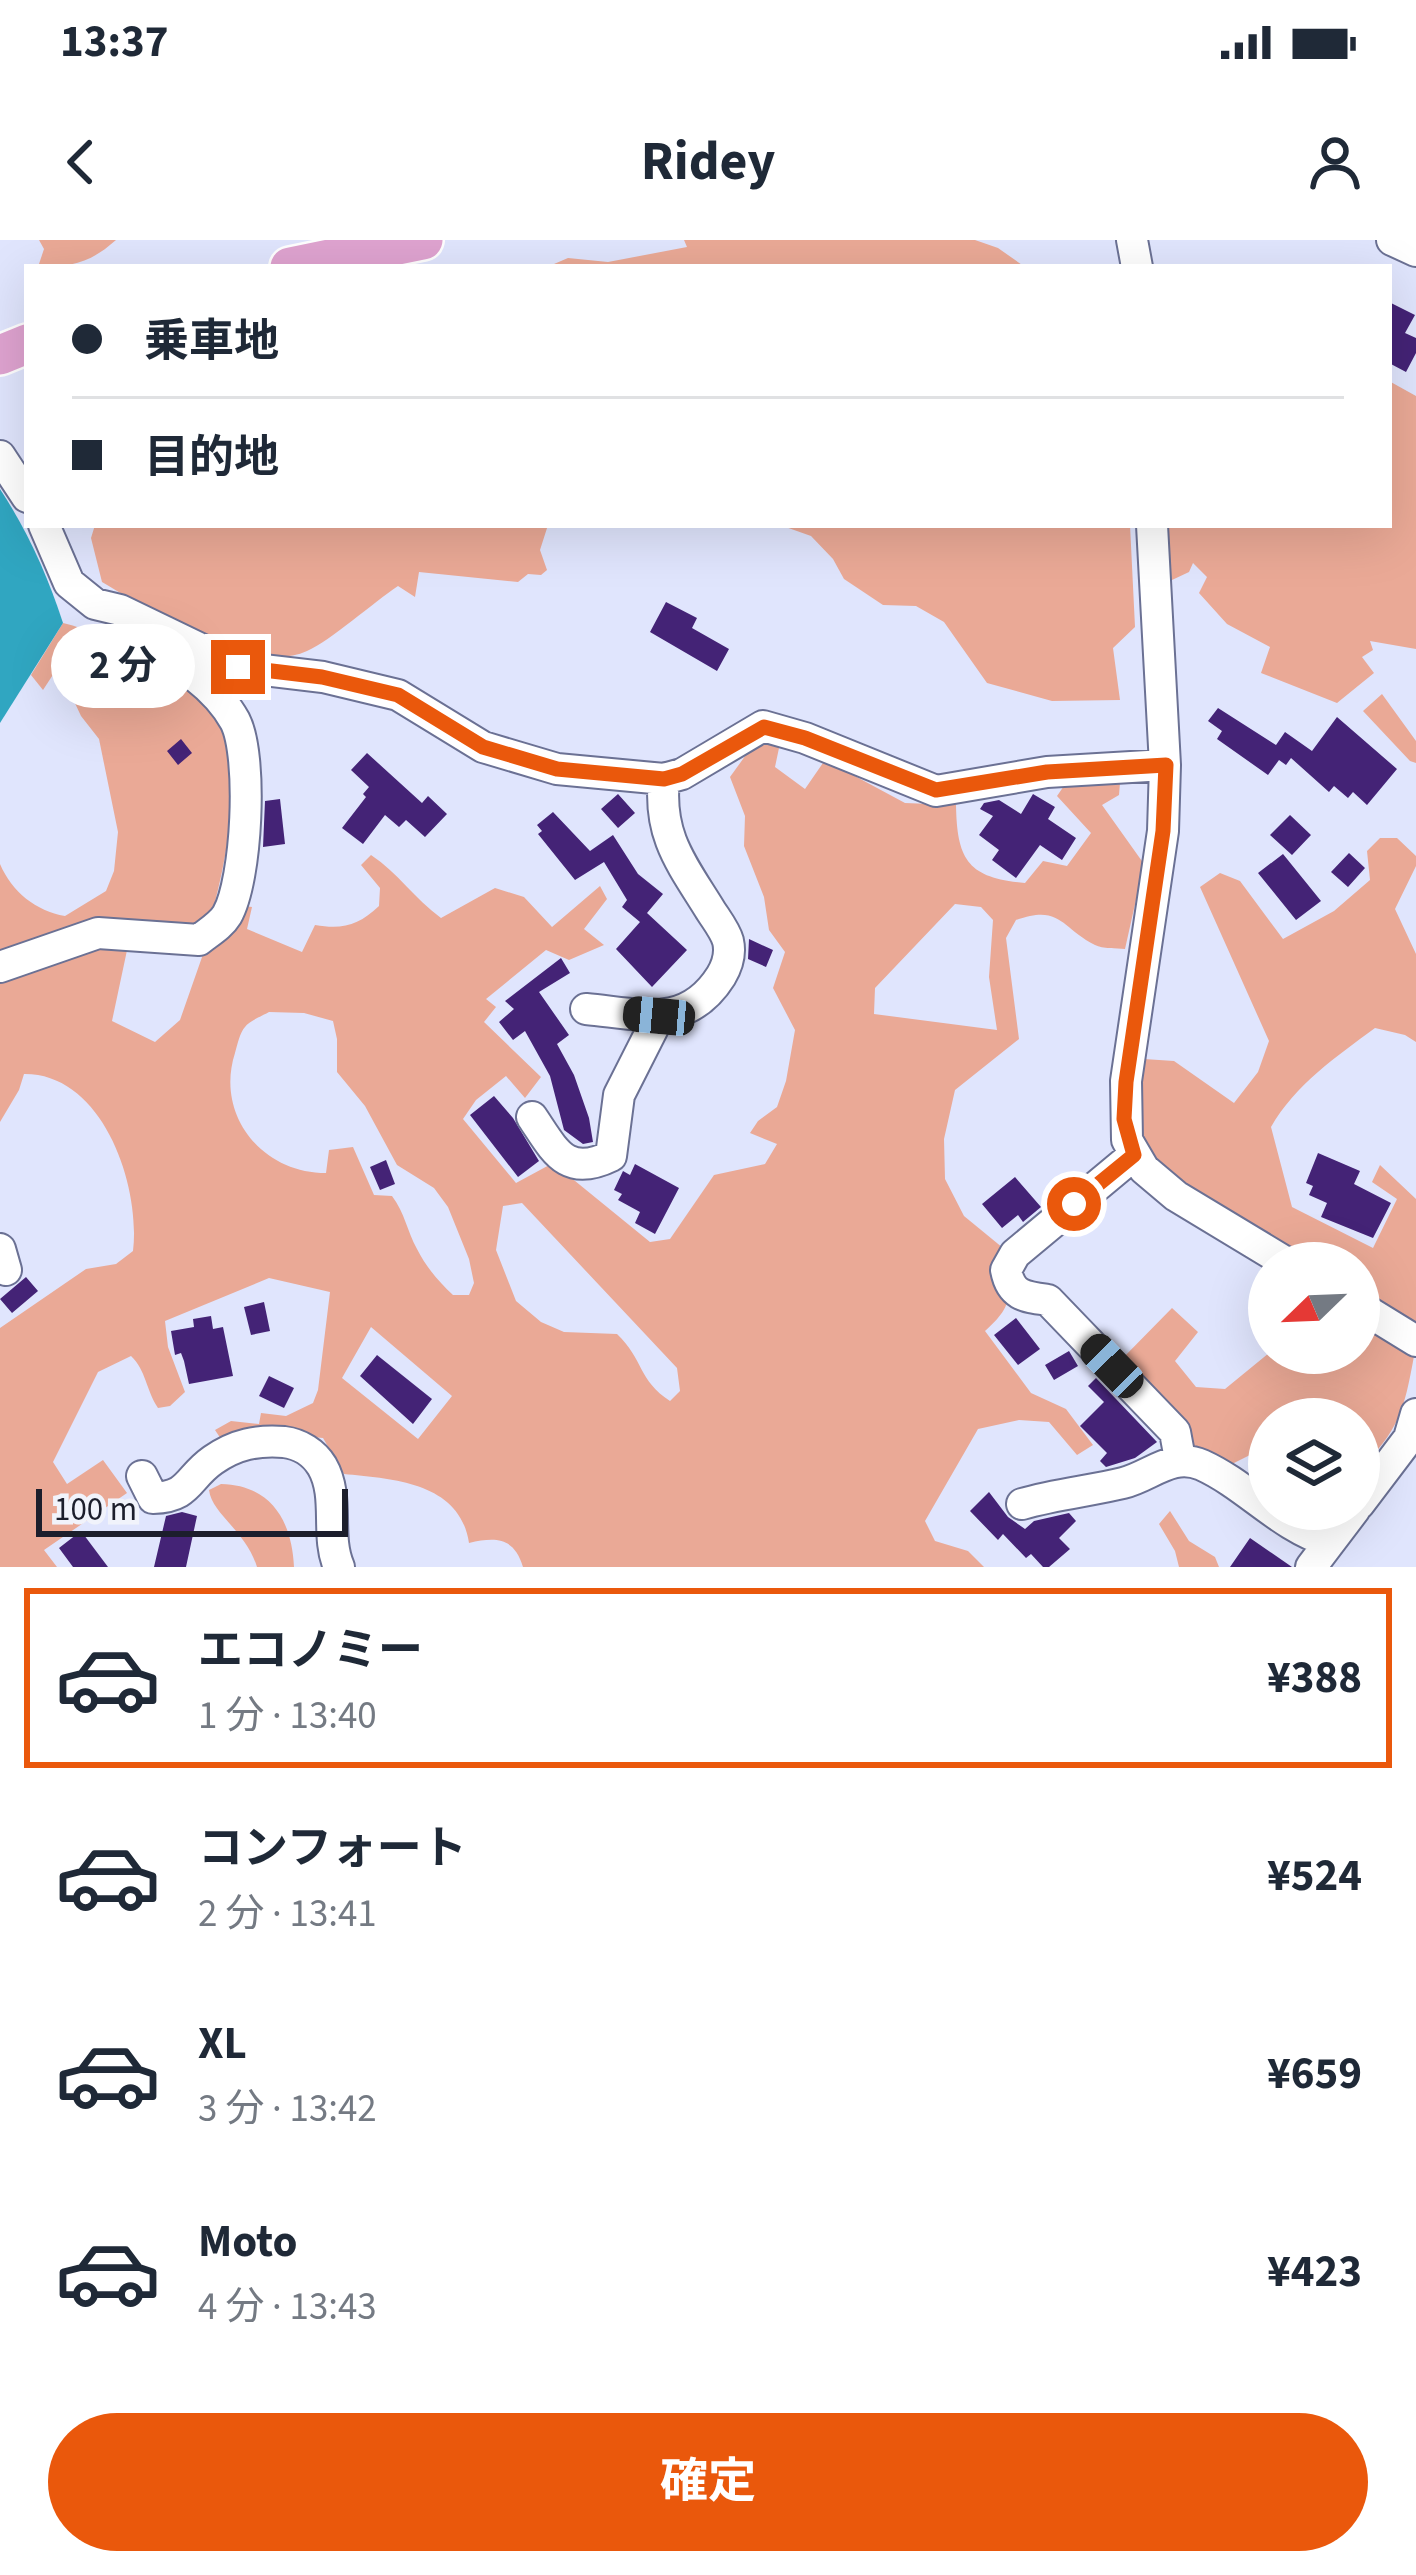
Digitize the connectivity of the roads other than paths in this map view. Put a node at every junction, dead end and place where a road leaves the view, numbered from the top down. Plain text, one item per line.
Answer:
1 (423, 240) edge
2 (1392, 240) edge
3 (1416, 251) edge
4 (305, 264) edge
5 (0, 456) edge
6 (24, 492) edge
7 (45, 528) edge
8 (1152, 528) edge
9 (95, 604) junction
10 (1166, 765) junction
11 (664, 779) junction
12 (0, 967) edge
13 (586, 1010) dead end
14 (659, 1016) junction
15 (532, 1117) dead end
16 (1134, 1155) junction
17 (1252, 1242) edge
18 (1380, 1319) edge
19 (1416, 1341) edge
20 (1416, 1414) edge
21 (1180, 1459) junction
22 (142, 1476) dead end
23 (1380, 1476) edge
24 (1022, 1504) dead end
25 (1338, 1530) edge
26 (1320, 1554) edge
27 (339, 1567) edge

1 - 4 main road
2 - 3 street
5 - 6 street
7 - 9 street
8 - 10 street
9 - 11 street
9 - 12 street
10 - 11 street
10 - 16 street
11 - 14 street
13 - 14 street
14 - 15 street
16 - 17 street
16 - 21 street
18 - 19 street
20 - 23 street
21 - 24 street
21 - 26 street
22 - 27 street
25 - 26 street

